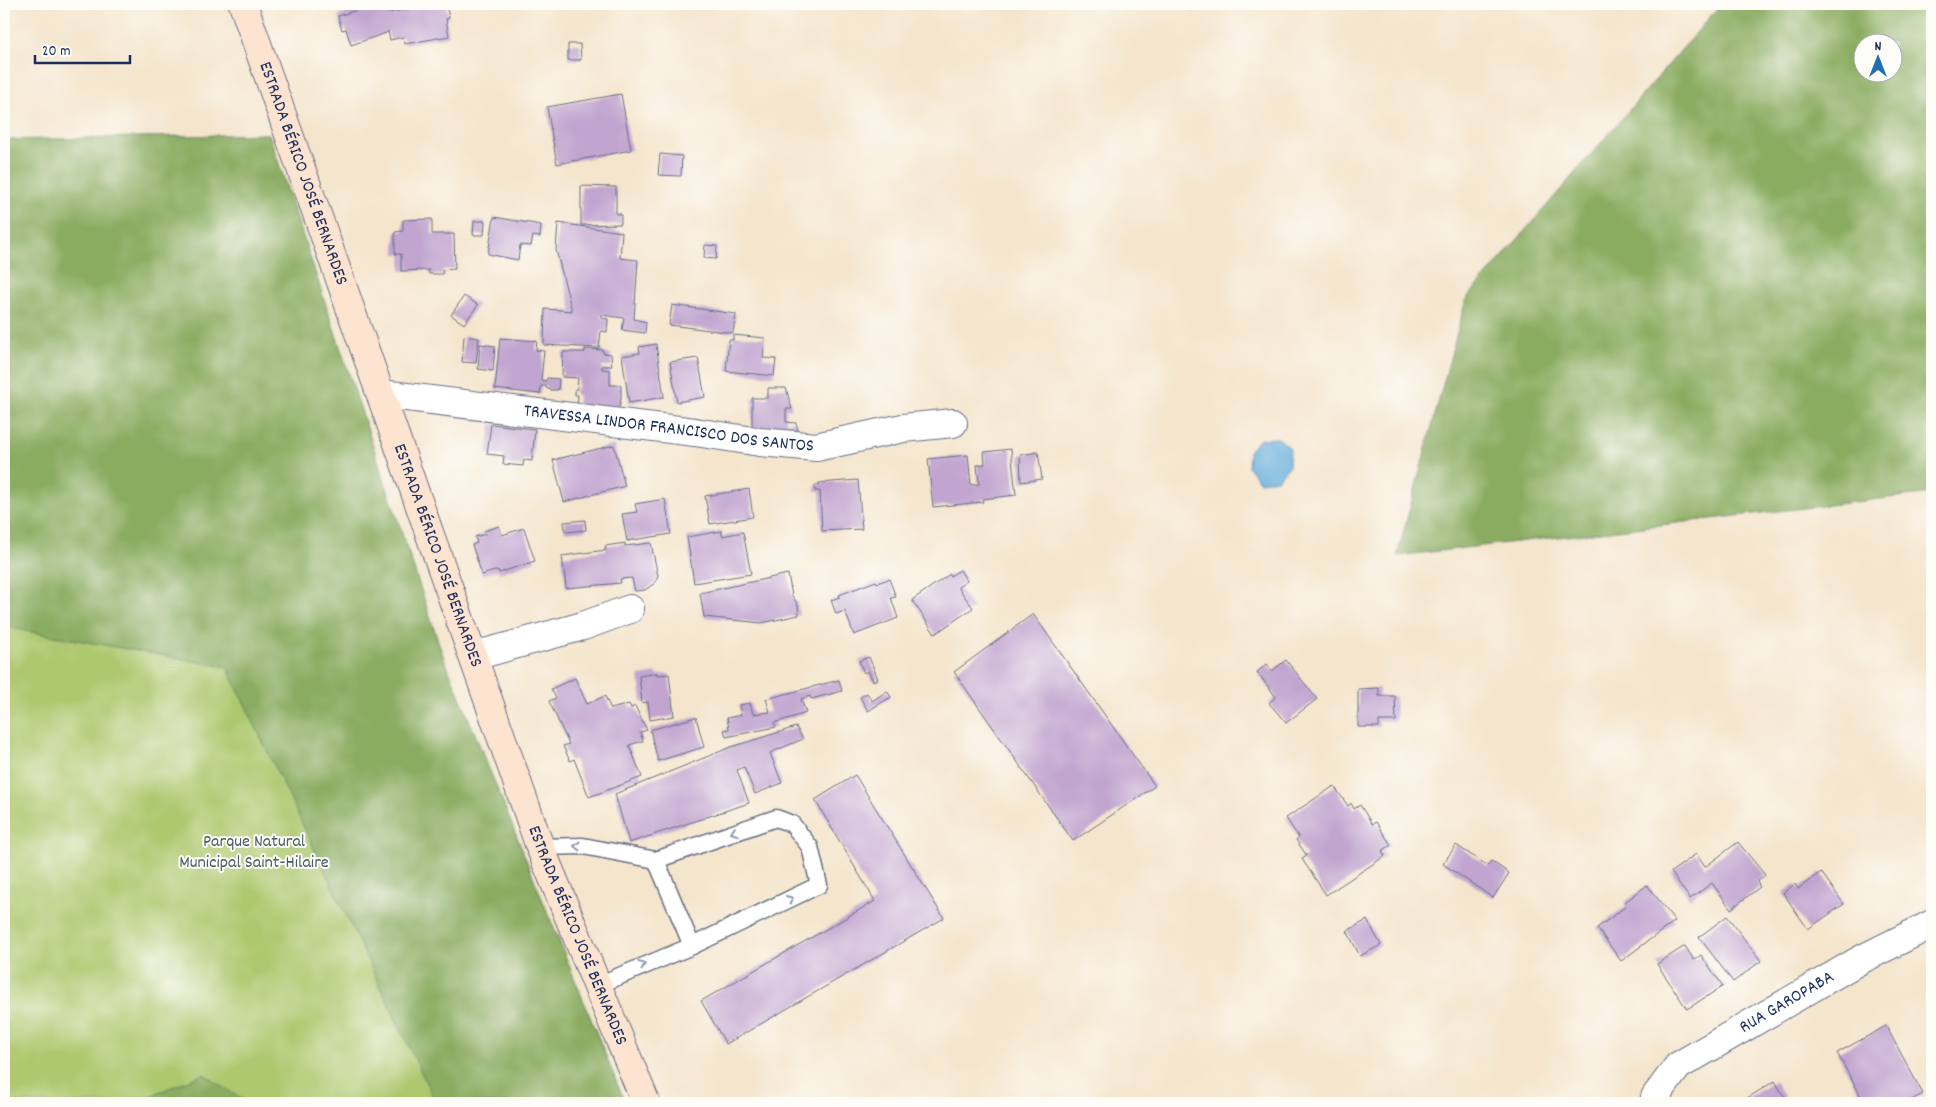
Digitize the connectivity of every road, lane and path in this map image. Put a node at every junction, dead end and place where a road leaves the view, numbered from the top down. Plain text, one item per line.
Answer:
1 (243, 4) edge
2 (382, 394) junction
3 (953, 423) dead end
4 (630, 609) dead end
5 (474, 656) junction
6 (540, 847) junction
7 (656, 860) junction
8 (1932, 924) edge
9 (692, 946) junction
10 (598, 985) junction
11 (1656, 1100) edge
12 (646, 1103) edge

1 - 2 main road, ESTRADA BÉRICO JOSÉ BERNARDES
2 - 3 street, TRAVESSA LINDOR FRANCISCO DOS SANTOS
2 - 5 main road, ESTRADA BÉRICO JOSÉ BERNARDES
4 - 5 street
5 - 6 main road, ESTRADA BÉRICO JOSÉ BERNARDES
7 -> 6 lane
6 - 10 main road, ESTRADA BÉRICO JOSÉ BERNARDES
7 - 9 lane
9 -> 7 lane
8 - 11 street, RUA GAROPABA
10 -> 9 lane
10 - 12 main road, ESTRADA BÉRICO JOSÉ BERNARDES

